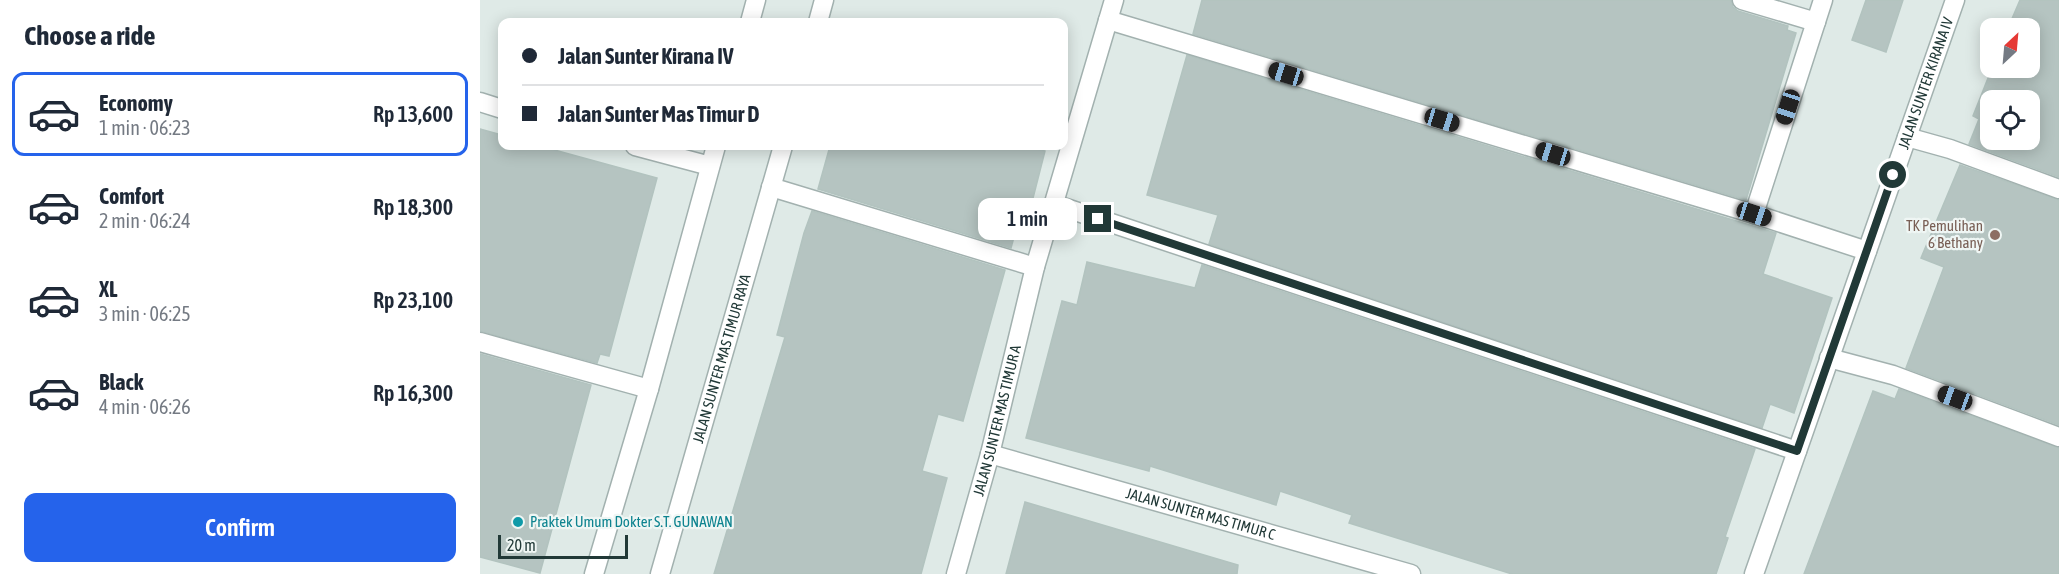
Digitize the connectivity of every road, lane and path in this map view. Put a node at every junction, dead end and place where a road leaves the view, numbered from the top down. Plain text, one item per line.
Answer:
1 (756, 0) edge
2 (824, 0) edge
3 (1114, 0) edge
4 (1742, 0) edge
5 (1823, 0) edge
6 (1955, 0) edge
7 (751, 18) edge
8 (819, 18) edge
9 (1108, 20) junction
10 (1816, 22) junction
11 (480, 102) edge
12 (498, 108) edge
13 (1907, 137) junction
14 (650, 150) edge
15 (715, 150) edge
16 (782, 150) edge
17 (710, 166) junction
18 (771, 187) junction
19 (2059, 189) edge
20 (1054, 204) junction
21 (1754, 214) junction
22 (1867, 251) junction
23 (1035, 267) junction
24 (480, 342) edge
25 (1829, 358) junction
26 (649, 389) junction
27 (2059, 437) edge
28 (1797, 451) junction
29 (990, 454) junction
30 (594, 574) edge
31 (660, 574) edge
32 (956, 574) edge
33 (1411, 574) edge
34 (1754, 574) edge

1 - 7 street
2 - 8 street
3 - 9 street, JALAN SUNTER MAS TIMUR A
4 - 10 street
5 - 10 street
6 - 13 street, JALAN SUNTER KIRANA IV
9 - 20 street, JALAN SUNTER MAS TIMUR A
9 - 21 street
10 - 21 street
11 - 12 street
13 - 19 street
13 - 22 street, JALAN SUNTER KIRANA IV
14 - 17 street
15 - 17 street
16 - 18 street, JALAN SUNTER MAS TIMUR RAYA
17 - 26 street
18 - 23 street
18 - 31 street, JALAN SUNTER MAS TIMUR RAYA
20 - 23 street, JALAN SUNTER MAS TIMUR A
20 - 28 street
21 - 22 street
22 - 25 street, JALAN SUNTER KIRANA IV
23 - 29 street, JALAN SUNTER MAS TIMUR A
24 - 26 street
25 - 27 street
25 - 28 street, JALAN SUNTER KIRANA IV
26 - 30 street
28 - 34 street, JALAN SUNTER KIRANA IV
29 - 32 street, JALAN SUNTER MAS TIMUR A
29 - 33 street, JALAN SUNTER MAS TIMUR C

